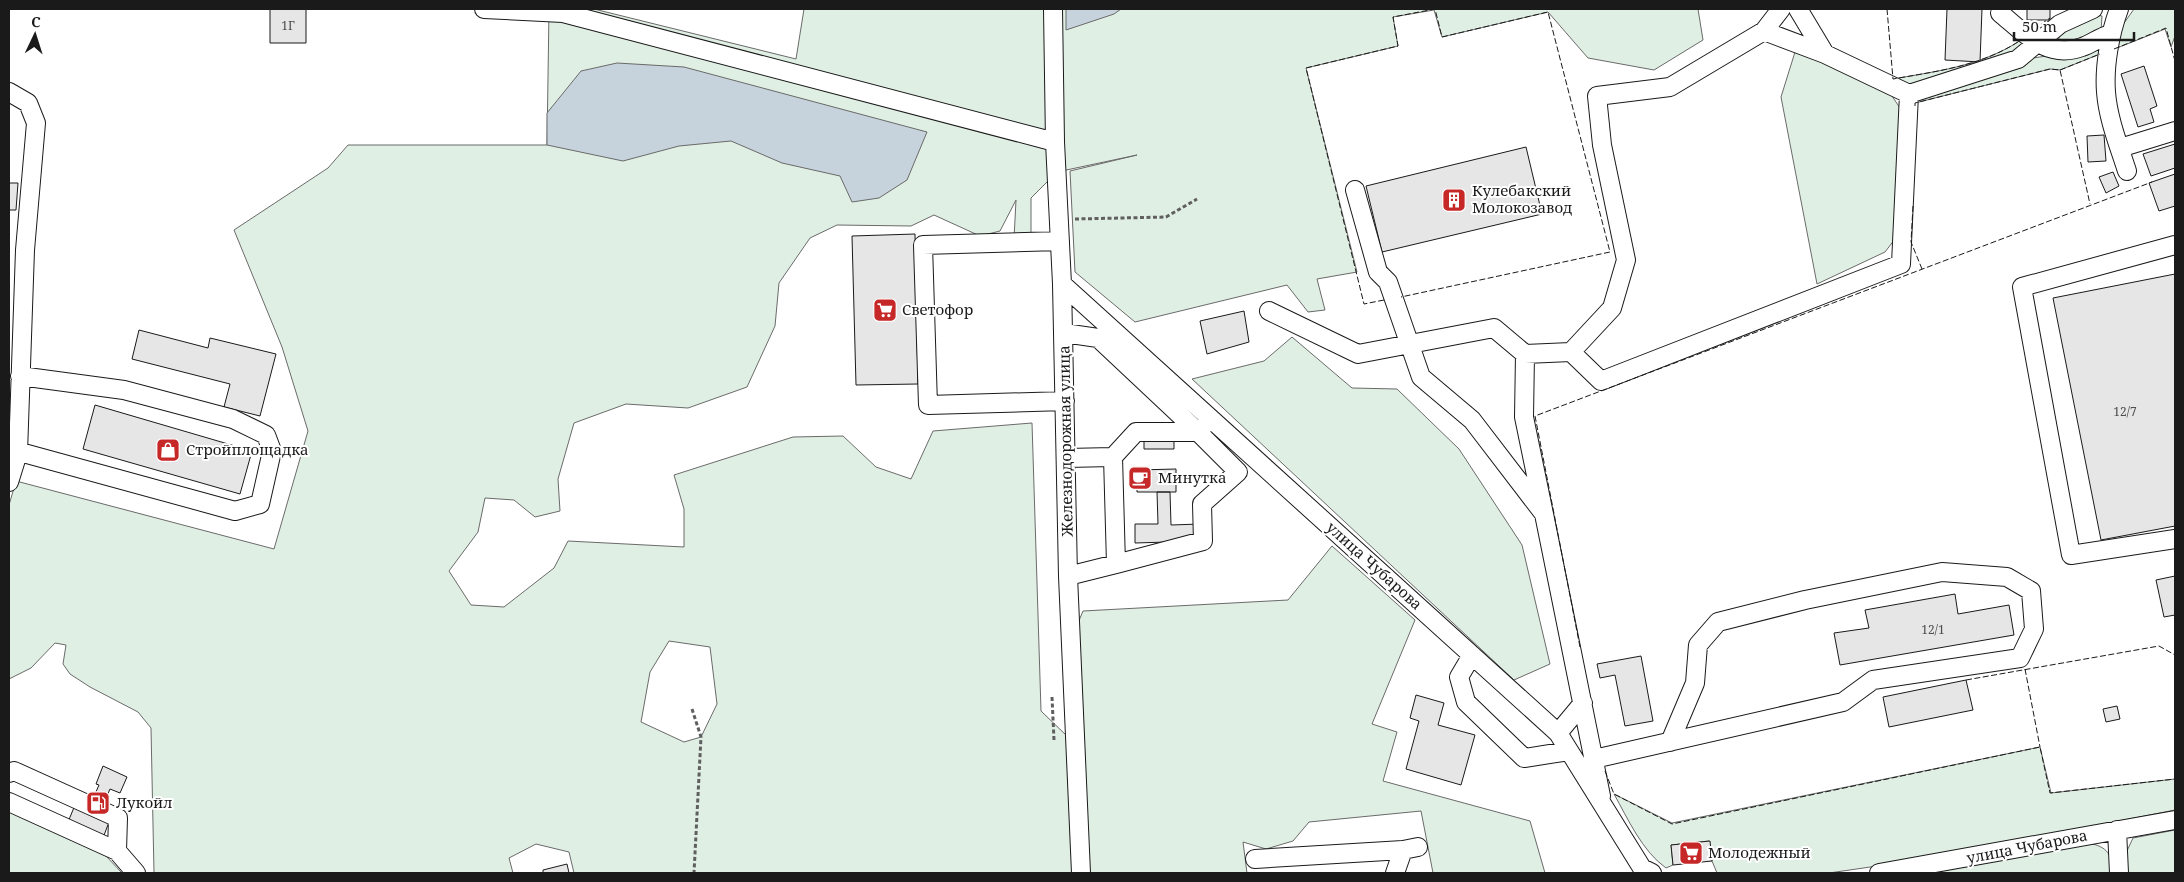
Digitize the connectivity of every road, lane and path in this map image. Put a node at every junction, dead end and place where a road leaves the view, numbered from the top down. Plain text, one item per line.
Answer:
1 (484, 9) edge
2 (1053, 9) edge
3 (1781, 9) edge
4 (1798, 9) edge
5 (2093, 9) edge
6 (2118, 9) edge
7 (2000, 13) dead end
8 (1764, 31) junction
9 (2110, 34) junction
10 (2037, 45) junction
11 (1826, 54) junction
12 (9, 92) edge
13 (1909, 94) junction
14 (2175, 131) edge
15 (1056, 142) junction
16 (2120, 148) junction
17 (2127, 171) dead end
18 (1355, 190) dead end
19 (1197, 199) dead end
20 (1059, 220) junction
21 (1060, 241) junction
22 (2175, 245) edge
23 (1062, 284) junction
24 (1269, 311) dead end
25 (1064, 332) junction
26 (1408, 344) junction
27 (1571, 352) junction
28 (1525, 354) junction
29 (20, 376) junction
30 (1065, 401) junction
31 (1214, 421) junction
32 (1198, 432) junction
33 (13, 451) edge
34 (1113, 457) junction
35 (1066, 458) junction
36 (9, 482) edge
37 (1544, 514) junction
38 (2175, 540) edge
39 (1116, 564) junction
40 (1068, 576) junction
41 (1472, 655) junction
42 (1052, 697) dead end
43 (1583, 703) junction
44 (692, 709) dead end
45 (1558, 733) junction
46 (1054, 740) dead end
47 (1670, 742) junction
48 (1569, 751) junction
49 (1594, 759) junction
50 (9, 773) edge
51 (9, 802) edge
52 (1603, 806) junction
53 (2175, 820) edge
54 (2117, 830) junction
55 (117, 851) junction
56 (1255, 859) dead end
57 (1924, 870) edge
58 (1646, 871) edge
59 (136, 873) edge
60 (694, 873) edge
61 (1081, 873) edge
62 (1395, 873) edge
63 (1879, 873) edge
64 (2119, 873) edge

1 - 15 street
2 - 15 street, Железнодорожная улица
3 - 8 street
4 - 11 street
5 - 10 street
6 - 9 street
7 - 10 street
8 - 11 street
8 - 27 street
9 - 10 street
9 - 16 street
10 - 13 street
11 - 13 street
12 - 29 street
13 - 27 street
14 - 16 street
15 - 20 street, Железнодорожная улица
16 - 17 street
18 - 26 street
19 - 20 path
20 - 21 street, Железнодорожная улица
21 - 23 street, Железнодорожная улица
21 - 30 street
22 - 38 street
23 - 25 street, Железнодорожная улица
23 - 31 street, улица Чубарова
24 - 26 street
25 - 30 street, Железнодорожная улица
25 - 32 street
26 - 28 street
26 - 37 street
27 - 28 street
28 - 37 street
29 - 33 street
29 - 33 street
30 - 35 street, Железнодорожная улица
31 - 32 street
31 - 41 street, улица Чубарова
32 - 34 street
32 - 39 street
33 - 36 street
34 - 35 street
34 - 39 street
35 - 40 street, Железнодорожная улица
37 - 43 street
39 - 40 street
40 - 61 street, Железнодорожная улица
41 - 45 street, улица Чубарова
41 - 48 street
42 - 46 path
43 - 45 street
43 - 49 street
44 - 60 path
45 - 48 street, улица Чубарова
47 - 47 street
47 - 49 street
48 - 52 street, улица Чубарова
49 - 52 street
50 - 55 street
51 - 55 street
52 - 58 street, улица Чубарова
53 - 54 street, улица Чубарова
54 - 57 street, улица Чубарова
54 - 64 street
55 - 59 street
56 - 62 street
57 - 63 street, улица Чубарова

